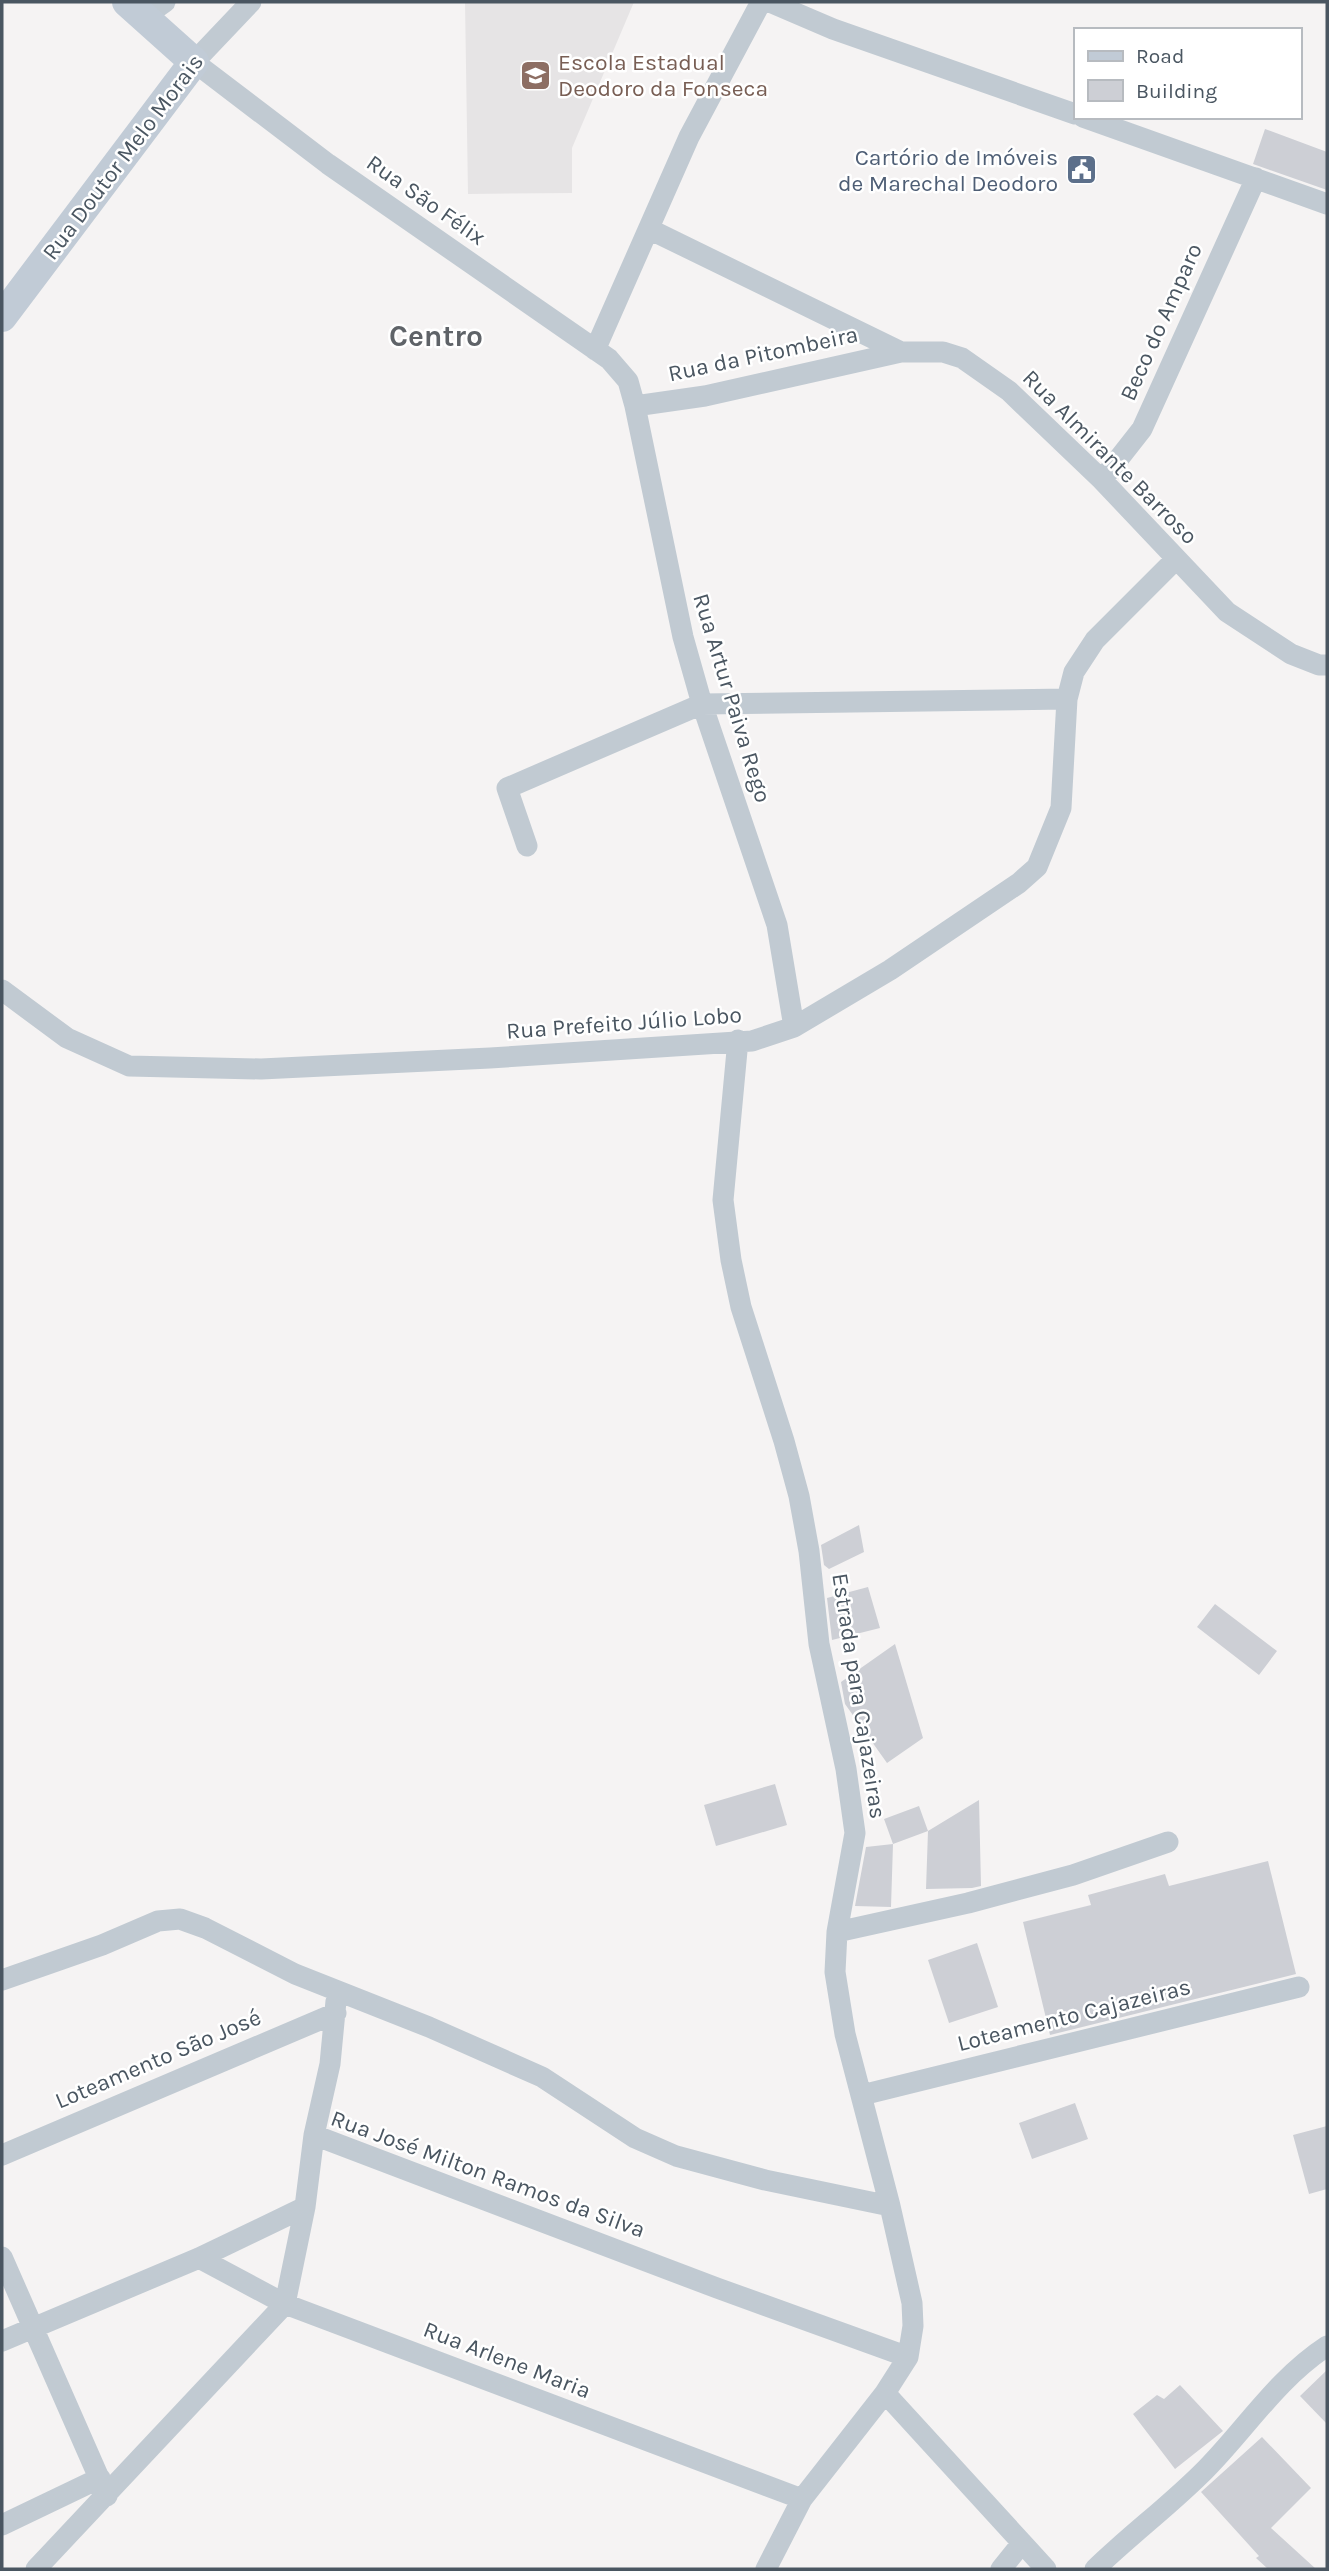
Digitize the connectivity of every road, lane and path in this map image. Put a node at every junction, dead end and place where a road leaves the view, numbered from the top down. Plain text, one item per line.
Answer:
1 (251, 2) edge
2 (761, 2) edge
3 (770, 2) edge
4 (145, 7) edge
5 (194, 62) junction
6 (1074, 114) edge
7 (1089, 119) edge
8 (1256, 178) junction
9 (1327, 204) edge
10 (649, 229) junction
11 (2, 317) edge
12 (595, 349) junction
13 (901, 352) junction
14 (628, 381) joint
15 (635, 406) junction
16 (1102, 480) junction
17 (1176, 559) junction
18 (1327, 665) edge
19 (1067, 699) junction
20 (702, 704) junction
21 (527, 846) dead end
22 (2, 990) edge
23 (794, 1027) junction
24 (738, 1040) junction
25 (1168, 1842) dead end
26 (837, 1932) junction
27 (2, 1980) edge
28 (1299, 1987) dead end
29 (336, 2002) junction
30 (862, 2095) junction
31 (314, 2135) junction
32 (2, 2155) edge
33 (890, 2206) junction
34 (305, 2207) junction
35 (2, 2257) edge
36 (199, 2258) junction
37 (285, 2304) junction
38 (34, 2326) junction
39 (2, 2341) edge
40 (1327, 2346) edge
41 (908, 2357) junction
42 (885, 2393) junction
43 (104, 2487) junction
44 (802, 2499) junction
45 (2, 2525) edge
46 (1022, 2543) junction
47 (36, 2569) edge
48 (766, 2569) edge
49 (1001, 2569) edge
50 (1046, 2569) edge
51 (1096, 2569) edge

1 - 5 street, Rua Doutor Melo Morais
2 - 10 street
3 - 6 street
4 - 5 street
5 - 11 street, Rua Doutor Melo Morais
5 - 12 street, Rua São Félix
7 - 8 street
8 - 9 street
8 - 16 street, Beco do Amparo
10 - 12 street
10 - 13 street, Rua Almirante Barroso
12 - 14 street, Rua São Félix
13 - 15 street, Rua da Pitombeira
13 - 16 street, Rua Almirante Barroso
14 - 15 street, Rua Artur Paiva Rego
15 - 20 street, Rua Artur Paiva Rego
16 - 17 street, Rua Almirante Barroso
17 - 18 street, Rua Almirante Barroso
17 - 19 street, Rua Prefeito Júlio Lobo
19 - 20 street
19 - 23 street, Rua Prefeito Júlio Lobo
20 - 21 street
20 - 23 street, Rua Artur Paiva Rego
22 - 24 street, Rua Prefeito Júlio Lobo
23 - 24 street, Rua Prefeito Júlio Lobo
24 - 26 street, Estrada para Cajazeiras
25 - 26 street
26 - 30 street, Estrada para Cajazeiras
27 - 29 street
28 - 30 street, Loteamento Cajazeiras
29 - 31 street
29 - 32 street, Loteamento São José
29 - 33 street
30 - 33 street, Estrada para Cajazeiras
31 - 34 street, Rua José Milton Ramos da Silva
31 - 41 street, Rua José Milton Ramos da Silva
33 - 41 street, Estrada para Cajazeiras
34 - 36 street
34 - 37 street, Rua José Milton Ramos da Silva
35 - 38 street
36 - 37 street, Rua Arlene Maria
36 - 38 street
37 - 43 street
37 - 44 street, Rua Arlene Maria
38 - 39 street
38 - 43 street
40 - 51 street
41 - 42 street, Estrada para Cajazeiras
42 - 44 street, Estrada para Cajazeiras
42 - 46 street
43 - 45 street
43 - 47 street
44 - 48 street, Estrada para Cajazeiras
46 - 49 street
46 - 50 street

